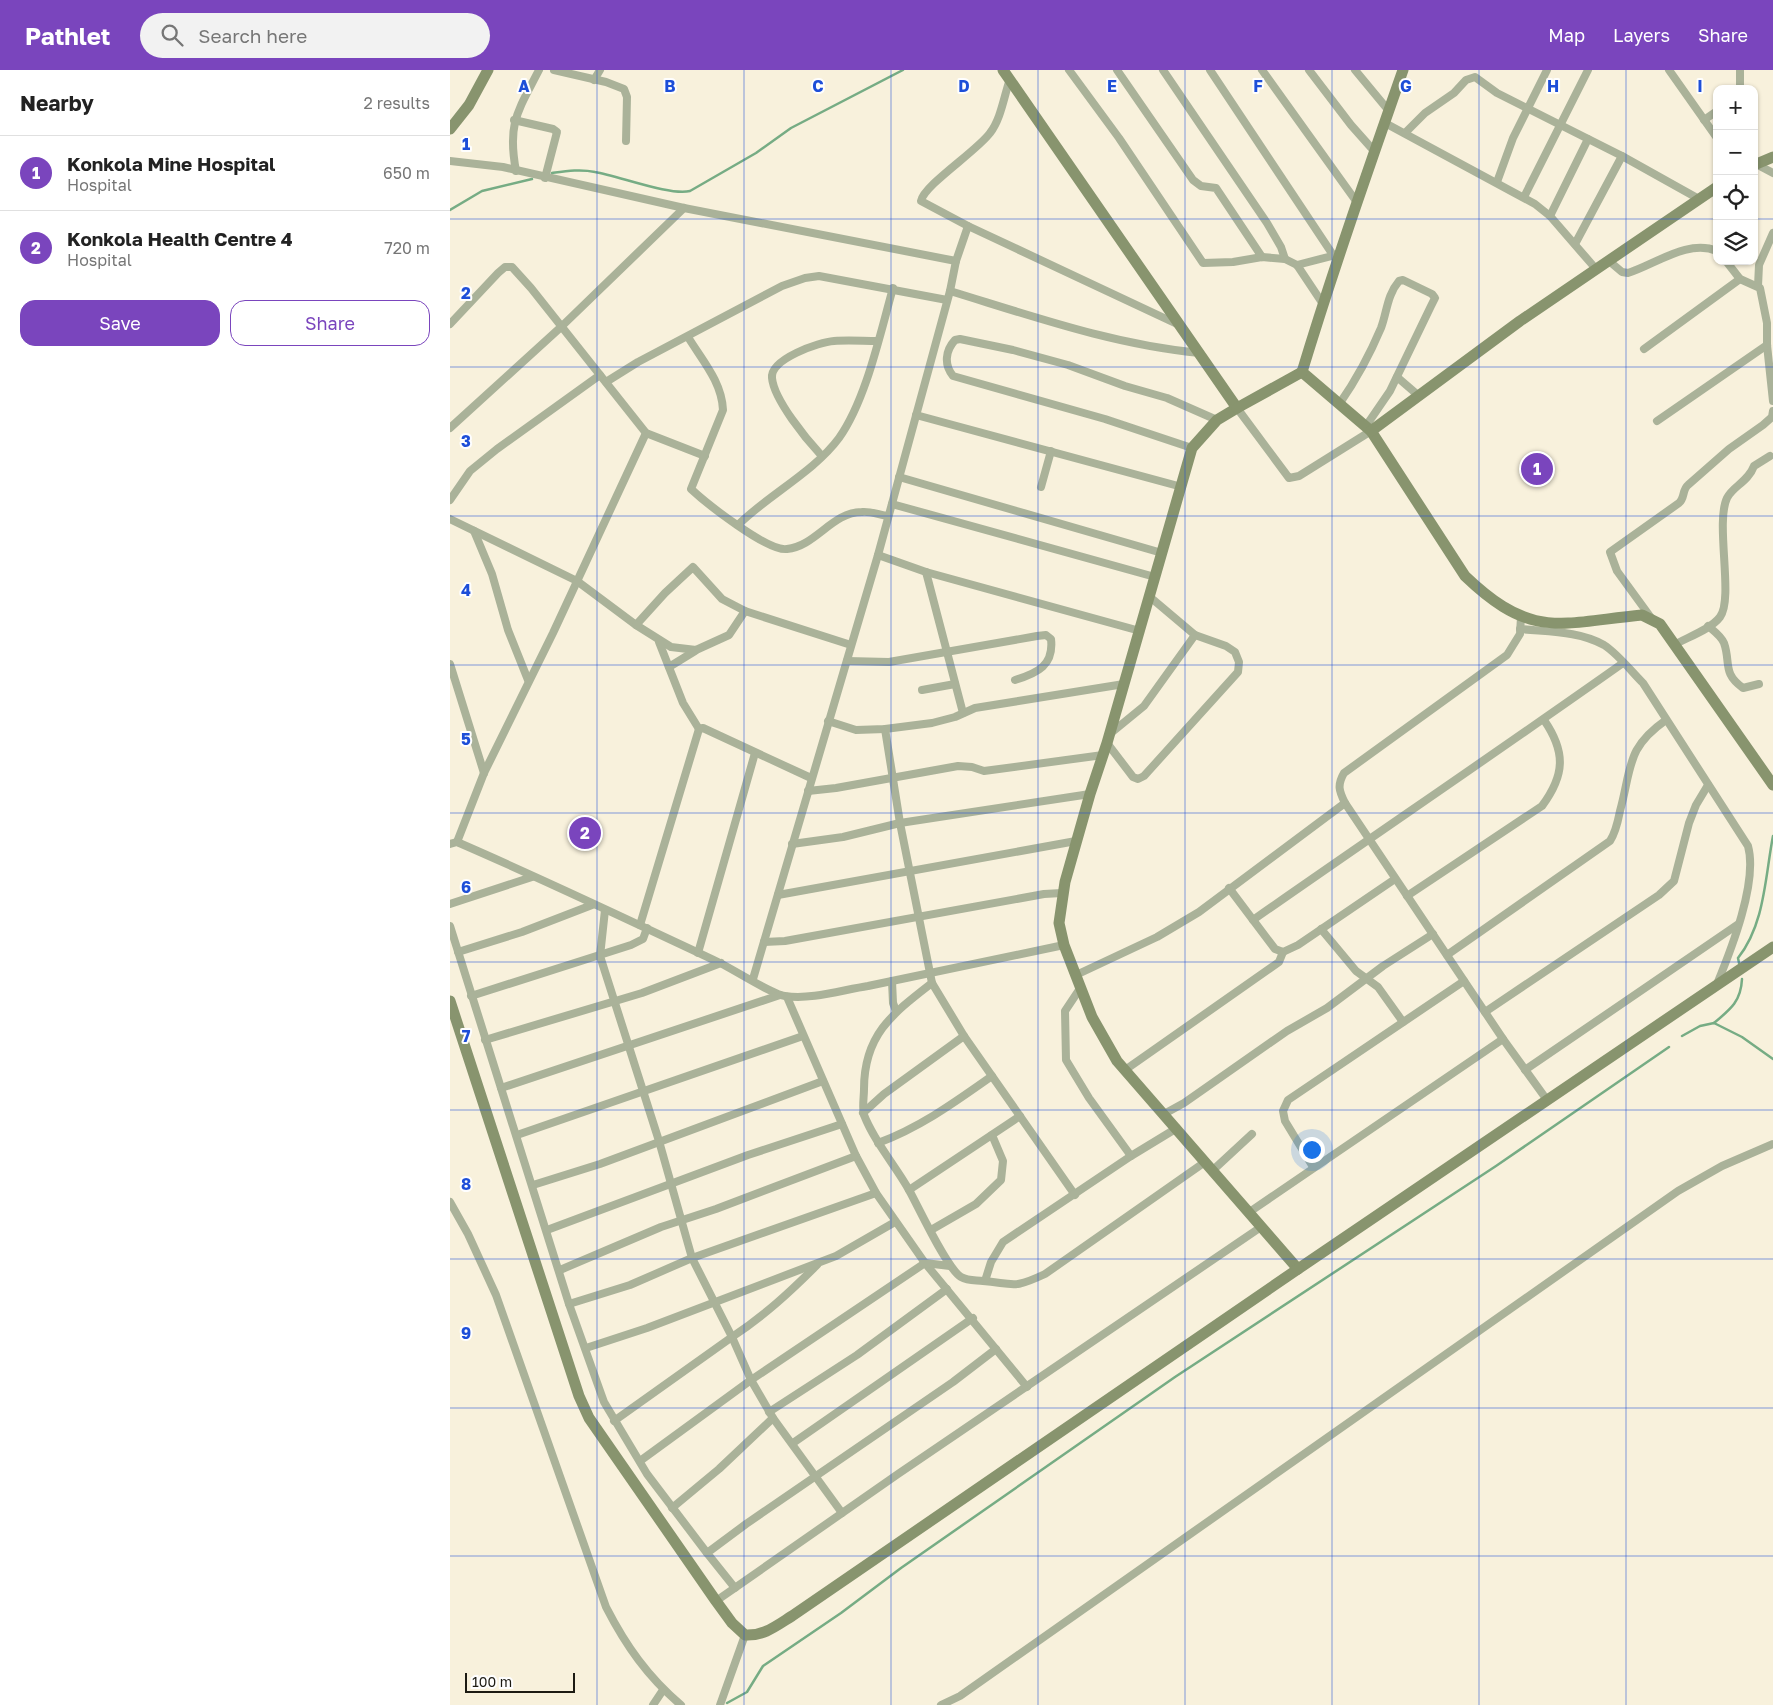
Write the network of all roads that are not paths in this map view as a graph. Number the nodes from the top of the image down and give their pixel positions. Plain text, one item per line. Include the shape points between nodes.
1 (488, 70) edge
2 (539, 70) edge
3 (554, 70) edge
4 (600, 70) edge
5 (1069, 70) edge
6 (1117, 70) edge
7 (1163, 70) edge
8 (1210, 70) edge
9 (1262, 70) edge
10 (1310, 70) edge
11 (1355, 70) edge
12 (1403, 70) edge
13 (1547, 70) edge
14 (1588, 70) edge
15 (1669, 70) edge
16 (1740, 70) edge
17 (1006, 74) edge
18 (594, 80) junction
19 (1740, 85) edge
20 (1528, 109) junction
21 (1388, 111) junction
22 (1713, 114) edge
23 (514, 120) junction
24 (1704, 120) junction
25 (1385, 123) junction
26 (1561, 124) junction
27 (450, 129) edge
28 (1713, 132) edge
29 (1405, 134) junction
30 (1588, 139) junction
31 (626, 141) dead end
32 (1375, 152) junction
33 (1622, 156) junction
34 (1773, 157) edge
35 (450, 161) edge
36 (1758, 164) edge
37 (1758, 166) edge
38 (516, 170) junction
39 (1773, 173) edge
40 (544, 178) junction
41 (1497, 182) junction
42 (1713, 190) edge
43 (1524, 197) junction
44 (1699, 199) junction
45 (1356, 201) junction
46 (684, 208) junction
47 (1550, 216) junction
48 (968, 226) junction
49 (1773, 233) edge
50 (1575, 244) junction
51 (1713, 251) edge
52 (1336, 255) junction
53 (1262, 256) junction
54 (1284, 259) junction
55 (956, 261) junction
56 (1609, 261) junction
57 (1297, 265) junction
58 (1729, 265) edge
59 (1596, 269) junction
60 (1740, 279) junction
61 (1758, 286) junction
62 (893, 288) junction
63 (950, 291) junction
64 (947, 300) junction
65 (1323, 304) junction
66 (450, 324) edge
67 (1182, 326) junction
68 (562, 327) junction
69 (688, 337) junction
70 (877, 341) junction
71 (1767, 345) junction
72 (1644, 349) dead end
73 (1200, 353) junction
74 (1302, 372) junction
75 (600, 375) junction
76 (1397, 377) junction
77 (606, 382) junction
78 (1419, 396) junction
79 (1773, 401) edge
80 (1340, 404) junction
81 (1237, 408) junction
82 (1773, 411) edge
83 (916, 415) junction
84 (1217, 420) junction
85 (1657, 421) dead end
86 (450, 428) edge
87 (1368, 428) junction
88 (646, 433) junction
89 (1192, 448) junction
90 (1051, 451) junction
91 (821, 455) junction
92 (705, 456) junction
93 (1770, 456) dead end
94 (899, 478) junction
95 (1041, 487) dead end
96 (1182, 487) junction
97 (450, 500) edge
98 (892, 504) junction
99 (888, 516) junction
100 (450, 519) edge
101 (738, 525) junction
102 (474, 531) junction
103 (1162, 553) junction
104 (878, 555) junction
105 (926, 572) junction
106 (1155, 577) junction
107 (577, 581) junction
108 (1150, 596) junction
109 (746, 611) junction
110 (1652, 618) junction
111 (1521, 623) junction
112 (636, 624) junction
113 (1708, 626) junction
114 (1140, 631) junction
115 (1195, 635) junction
116 (660, 642) junction
117 (851, 645) junction
118 (1674, 645) junction
119 (696, 650) junction
120 (946, 653) junction
121 (847, 661) junction
122 (1623, 662) junction
123 (450, 664) edge
124 (669, 667) junction
125 (528, 680) junction
126 (1015, 680) dead end
127 (955, 684) junction
128 (1124, 684) junction
129 (1759, 684) dead end
130 (922, 690) dead end
131 (963, 713) junction
132 (1544, 720) junction
133 (1666, 720) junction
134 (828, 721) junction
135 (699, 729) junction
136 (885, 729) junction
137 (1108, 738) junction
138 (755, 753) junction
139 (1103, 755) junction
140 (484, 773) junction
141 (811, 778) junction
142 (894, 778) junction
143 (1708, 785) junction
144 (1773, 785) edge
145 (808, 791) junction
146 (1090, 794) junction
147 (1345, 803) junction
148 (900, 823) junction
149 (1369, 838) junction
150 (1076, 841) junction
151 (454, 843) edge
152 (792, 844) junction
153 (911, 872) junction
154 (532, 877) junction
155 (1395, 879) junction
156 (1229, 888) junction
157 (1062, 893) junction
158 (778, 895) junction
159 (1407, 896) junction
160 (450, 904) edge
161 (592, 904) junction
162 (605, 910) junction
163 (919, 918) junction
164 (1253, 920) junction
165 (1737, 925) junction
166 (450, 926) edge
167 (644, 926) junction
168 (1321, 929) junction
169 (1433, 934) junction
170 (764, 942) junction
171 (1064, 944) junction
172 (1773, 947) edge
173 (458, 952) junction
174 (1283, 952) junction
175 (698, 953) junction
176 (1447, 955) junction
177 (600, 956) junction
178 (721, 963) junction
179 (930, 974) junction
180 (1076, 975) junction
181 (753, 979) junction
182 (1367, 979) junction
183 (892, 981) junction
184 (1464, 981) junction
185 (932, 983) junction
186 (1716, 986) junction
187 (1081, 987) junction
188 (470, 996) junction
189 (784, 996) junction
190 (450, 1001) edge
191 (614, 1001) junction
192 (896, 1011) junction
193 (1485, 1012) junction
194 (1403, 1022) junction
195 (803, 1036) junction
196 (964, 1036) junction
197 (1503, 1039) junction
198 (485, 1040) junction
199 (628, 1045) junction
200 (1125, 1070) junction
201 (1525, 1070) junction
202 (992, 1076) junction
203 (823, 1081) junction
204 (501, 1088) junction
205 (643, 1092) junction
206 (1547, 1100) junction
207 (863, 1113) junction
208 (1164, 1114) junction
209 (1020, 1116) junction
210 (842, 1124) junction
211 (1177, 1128) junction
212 (1252, 1134) dead end
213 (517, 1135) junction
214 (992, 1135) junction
215 (658, 1141) junction
216 (878, 1143) junction
217 (1773, 1144) edge
218 (856, 1156) junction
219 (1131, 1156) junction
220 (1209, 1167) junction
221 (1313, 1167) junction
222 (672, 1184) junction
223 (533, 1185) junction
224 (910, 1190) junction
225 (876, 1193) junction
226 (1075, 1195) junction
227 (450, 1202) edge
228 (1248, 1213) junction
229 (682, 1220) junction
230 (895, 1222) junction
231 (1261, 1227) junction
232 (546, 1230) junction
233 (932, 1230) junction
234 (692, 1258) junction
235 (818, 1263) junction
236 (925, 1263) junction
237 (950, 1266) junction
238 (1298, 1269) junction
239 (560, 1270) junction
240 (937, 1277) junction
241 (985, 1281) junction
242 (947, 1289) junction
243 (716, 1302) junction
244 (569, 1304) junction
245 (973, 1318) junction
246 (732, 1337) junction
247 (586, 1348) junction
248 (996, 1349) junction
249 (750, 1380) junction
250 (1027, 1387) junction
251 (771, 1415) junction
252 (614, 1421) junction
253 (793, 1443) junction
254 (640, 1461) junction
255 (816, 1475) junction
256 (672, 1508) junction
257 (842, 1513) junction
258 (707, 1553) junction
259 (735, 1588) junction
260 (716, 1601) junction
261 (745, 1635) junction
262 (663, 1690) junction
263 (653, 1705) edge
264 (681, 1705) edge
265 (720, 1705) edge
266 (941, 1705) edge

1 - 27 street via 469,105
2 - 23 street
3 - 18 street
4 - 18 street
5 - 53 street via 1203,263
6 - 53 street via 1193,180 1201,186 1216,188
7 - 54 street via 1267,222 1282,247
8 - 52 street
9 - 45 street
10 - 32 street via 1350,125
11 - 21 street
12 - 21 street
13 - 20 street
14 - 26 street
15 - 24 street
16 - 19 street
17 - 48 street via 990,133 921,201
17 - 67 street
18 - 31 street via 611,83 626,92
20 - 26 street
20 - 29 street via 1470,77 1425,113
20 - 41 street
21 - 25 street
22 - 24 street
23 - 38 street via 511,142
23 - 40 street via 557,132
24 - 28 street
25 - 29 street
25 - 32 street
26 - 30 street
26 - 43 street
29 - 41 street
30 - 33 street
30 - 47 street
32 - 45 street
33 - 44 street
33 - 50 street
34 - 36 street
35 - 38 street
37 - 39 street
38 - 40 street
40 - 46 street
41 - 43 street
42 - 44 street
43 - 47 street
44 - 56 street
45 - 52 street
46 - 55 street
46 - 68 street
47 - 50 street
48 - 55 street
48 - 67 street
49 - 61 street via 1759,265
50 - 59 street
51 - 56 street via 1690,248 1628,273
52 - 57 street
52 - 65 street
53 - 54 street
54 - 57 street
55 - 63 street
56 - 59 street
57 - 65 street
58 - 60 street
59 - 78 street
60 - 61 street
60 - 72 street
61 - 71 street via 1764,299
62 - 64 street
62 - 69 street via 819,276 805,278 782,286
62 - 70 street
63 - 64 street
63 - 73 street via 1134,344
64 - 83 street
65 - 74 street
66 - 68 street via 498,273 509,266
67 - 73 street
68 - 75 street
68 - 86 street
69 - 77 street
69 - 92 street via 723,396 723,410
70 - 91 street via 858,402 838,438
70 - 91 street via 819,344 782,361 774,369 772,378 778,394 805,438
71 - 79 street
71 - 85 street
73 - 81 street
74 - 80 street
74 - 81 street
75 - 77 street
75 - 97 street via 490,454 470,471
76 - 78 street
76 - 80 street via 1434,298 1403,280 1388,299 1382,326
76 - 87 street
77 - 88 street
78 - 87 street
80 - 87 street
81 - 84 street
81 - 87 street via 1289,478 1299,476
82 - 110 street via 1772,417 1763,425 1684,488 1679,503 1610,552 1617,571
83 - 90 street
83 - 94 street
84 - 89 street
84 - 89 street via 1167,398 1036,355 960,339 950,345 948,370 953,376 1105,419
87 - 111 street via 1465,576
88 - 92 street
88 - 107 street
89 - 96 street
90 - 95 street
90 - 96 street
91 - 101 street
92 - 101 street via 691,489
93 - 113 street via 1754,466 1751,475 1728,498 1724,527 1724,608 1721,616
94 - 98 street
94 - 103 street
96 - 103 street
98 - 99 street
98 - 106 street
99 - 101 street via 863,511 846,515 797,547 786,550 768,544
99 - 104 street
100 - 102 street
102 - 107 street
102 - 125 street
103 - 106 street
104 - 105 street
104 - 117 street
105 - 114 street
105 - 120 street
106 - 108 street
107 - 112 street
107 - 125 street
108 - 114 street
108 - 115 street
109 - 112 street via 718,596 693,567
109 - 117 street
109 - 119 street via 729,634
110 - 111 street via 1642,615 1559,625
110 - 118 street
111 - 122 street via 1578,634 1605,646
111 - 147 street via 1520,634 1507,655 1344,773 1338,789
112 - 116 street
113 - 118 street
113 - 129 street via 1724,642 1726,665 1736,684 1743,688
114 - 128 street
115 - 137 street via 1144,706
115 - 137 street via 1235,652 1239,662 1234,677 1138,779 1133,777
116 - 119 street via 681,650
116 - 124 street
117 - 121 street
118 - 144 street
119 - 124 street
120 - 121 street via 889,662
120 - 126 street via 1046,635 1051,639 1051,656 1047,663
120 - 127 street
121 - 134 street
122 - 132 street
122 - 133 street via 1643,683
123 - 140 street
124 - 135 street via 683,703
125 - 140 street
127 - 130 street
127 - 131 street
128 - 131 street via 975,708
128 - 137 street
131 - 136 street via 932,723
132 - 149 street
132 - 159 street via 1561,753 1552,792 1542,806
133 - 143 street
133 - 176 street via 1638,744 1610,841
134 - 136 street via 856,730
134 - 141 street
135 - 138 street
135 - 167 street
136 - 142 street
137 - 139 street
138 - 141 street
138 - 175 street
139 - 142 street via 984,771 958,766
139 - 146 street
140 - 151 street
141 - 145 street
142 - 145 street
142 - 148 street
143 - 165 street via 1748,846 1751,856 1751,869
143 - 193 street via 1689,822 1674,881 1659,895
145 - 152 street
146 - 148 street
146 - 150 street
147 - 149 street
147 - 156 street
148 - 152 street via 843,837
148 - 153 street
149 - 155 street
149 - 164 street
150 - 153 street
150 - 157 street
151 - 154 street
152 - 158 street
153 - 158 street
153 - 163 street
154 - 160 street
154 - 161 street
155 - 159 street
155 - 168 street
156 - 164 street
156 - 180 street via 1171,929
157 - 163 street
157 - 171 street via 1058,923
158 - 170 street
159 - 169 street
161 - 162 street
161 - 173 street via 522,932
162 - 167 street
162 - 177 street
163 - 170 street
163 - 179 street
164 - 174 street via 1275,949
165 - 186 street
165 - 201 street
166 - 173 street
167 - 175 street
167 - 177 street via 643,939
168 - 174 street
168 - 182 street via 1356,971
169 - 176 street
169 - 182 street
170 - 181 street
171 - 179 street
171 - 180 street
172 - 186 street
173 - 188 street
174 - 200 street via 1279,962
175 - 178 street
176 - 184 street
177 - 188 street
177 - 191 street
178 - 181 street
178 - 191 street
179 - 183 street
179 - 185 street
180 - 187 street
181 - 189 street
182 - 194 street via 1378,988
182 - 208 street
183 - 189 street via 821,994
183 - 192 street
184 - 193 street
184 - 194 street
185 - 192 street
185 - 196 street
186 - 206 street
187 - 200 street via 1101,1035
187 - 219 street via 1066,1011 1066,1060
188 - 198 street
189 - 195 street
189 - 199 street
190 - 260 street via 579,1396 589,1418
191 - 198 street
191 - 199 street
192 - 207 street via 876,1034 868,1052
193 - 197 street
194 - 221 street via 1288,1100 1285,1120
195 - 203 street
195 - 205 street
196 - 202 street
196 - 207 street
197 - 201 street
197 - 221 street
198 - 204 street
199 - 204 street
199 - 205 street
200 - 208 street
201 - 206 street
202 - 209 street
202 - 216 street via 923,1123
203 - 210 street
203 - 215 street
204 - 213 street
205 - 213 street
205 - 215 street
206 - 238 street
207 - 216 street
208 - 211 street
209 - 214 street
209 - 226 street
210 - 218 street
210 - 222 street
211 - 219 street
211 - 220 street
212 - 220 street
213 - 223 street
214 - 224 street
214 - 233 street via 1002,1161 1002,1180 976,1204
215 - 222 street
215 - 223 street
216 - 224 street
217 - 266 street via 1722,1166 1678,1191 1142,1570 960,1696
218 - 225 street
218 - 229 street
219 - 226 street
220 - 228 street
220 - 241 street via 1045,1274 1012,1286
221 - 228 street
222 - 229 street
222 - 232 street
223 - 232 street
224 - 233 street via 917,1208
225 - 230 street
225 - 234 street
226 - 241 street via 1003,1242 995,1253
227 - 262 street via 496,1296 606,1607 642,1668
228 - 231 street
229 - 234 street
229 - 239 street
230 - 235 street
230 - 236 street
231 - 238 street
231 - 250 street
232 - 239 street
233 - 237 street
234 - 243 street
234 - 244 street via 630,1284
235 - 243 street
235 - 246 street via 758,1321
236 - 237 street
236 - 240 street
236 - 249 street
237 - 240 street
237 - 241 street via 968,1280
238 - 261 street via 792,1616 766,1632
239 - 244 street
240 - 242 street
242 - 245 street
242 - 251 street
243 - 246 street
243 - 247 street
244 - 247 street
245 - 248 street
245 - 253 street
246 - 249 street
246 - 252 street
247 - 252 street via 604,1402
248 - 250 street
248 - 255 street via 908,1414
249 - 251 street
249 - 254 street
250 - 257 street
251 - 253 street
251 - 256 street via 719,1469
252 - 254 street
253 - 255 street
254 - 256 street
255 - 257 street
255 - 258 street
256 - 258 street
257 - 259 street
258 - 259 street
259 - 260 street
260 - 261 street
261 - 265 street
262 - 263 street
262 - 264 street

